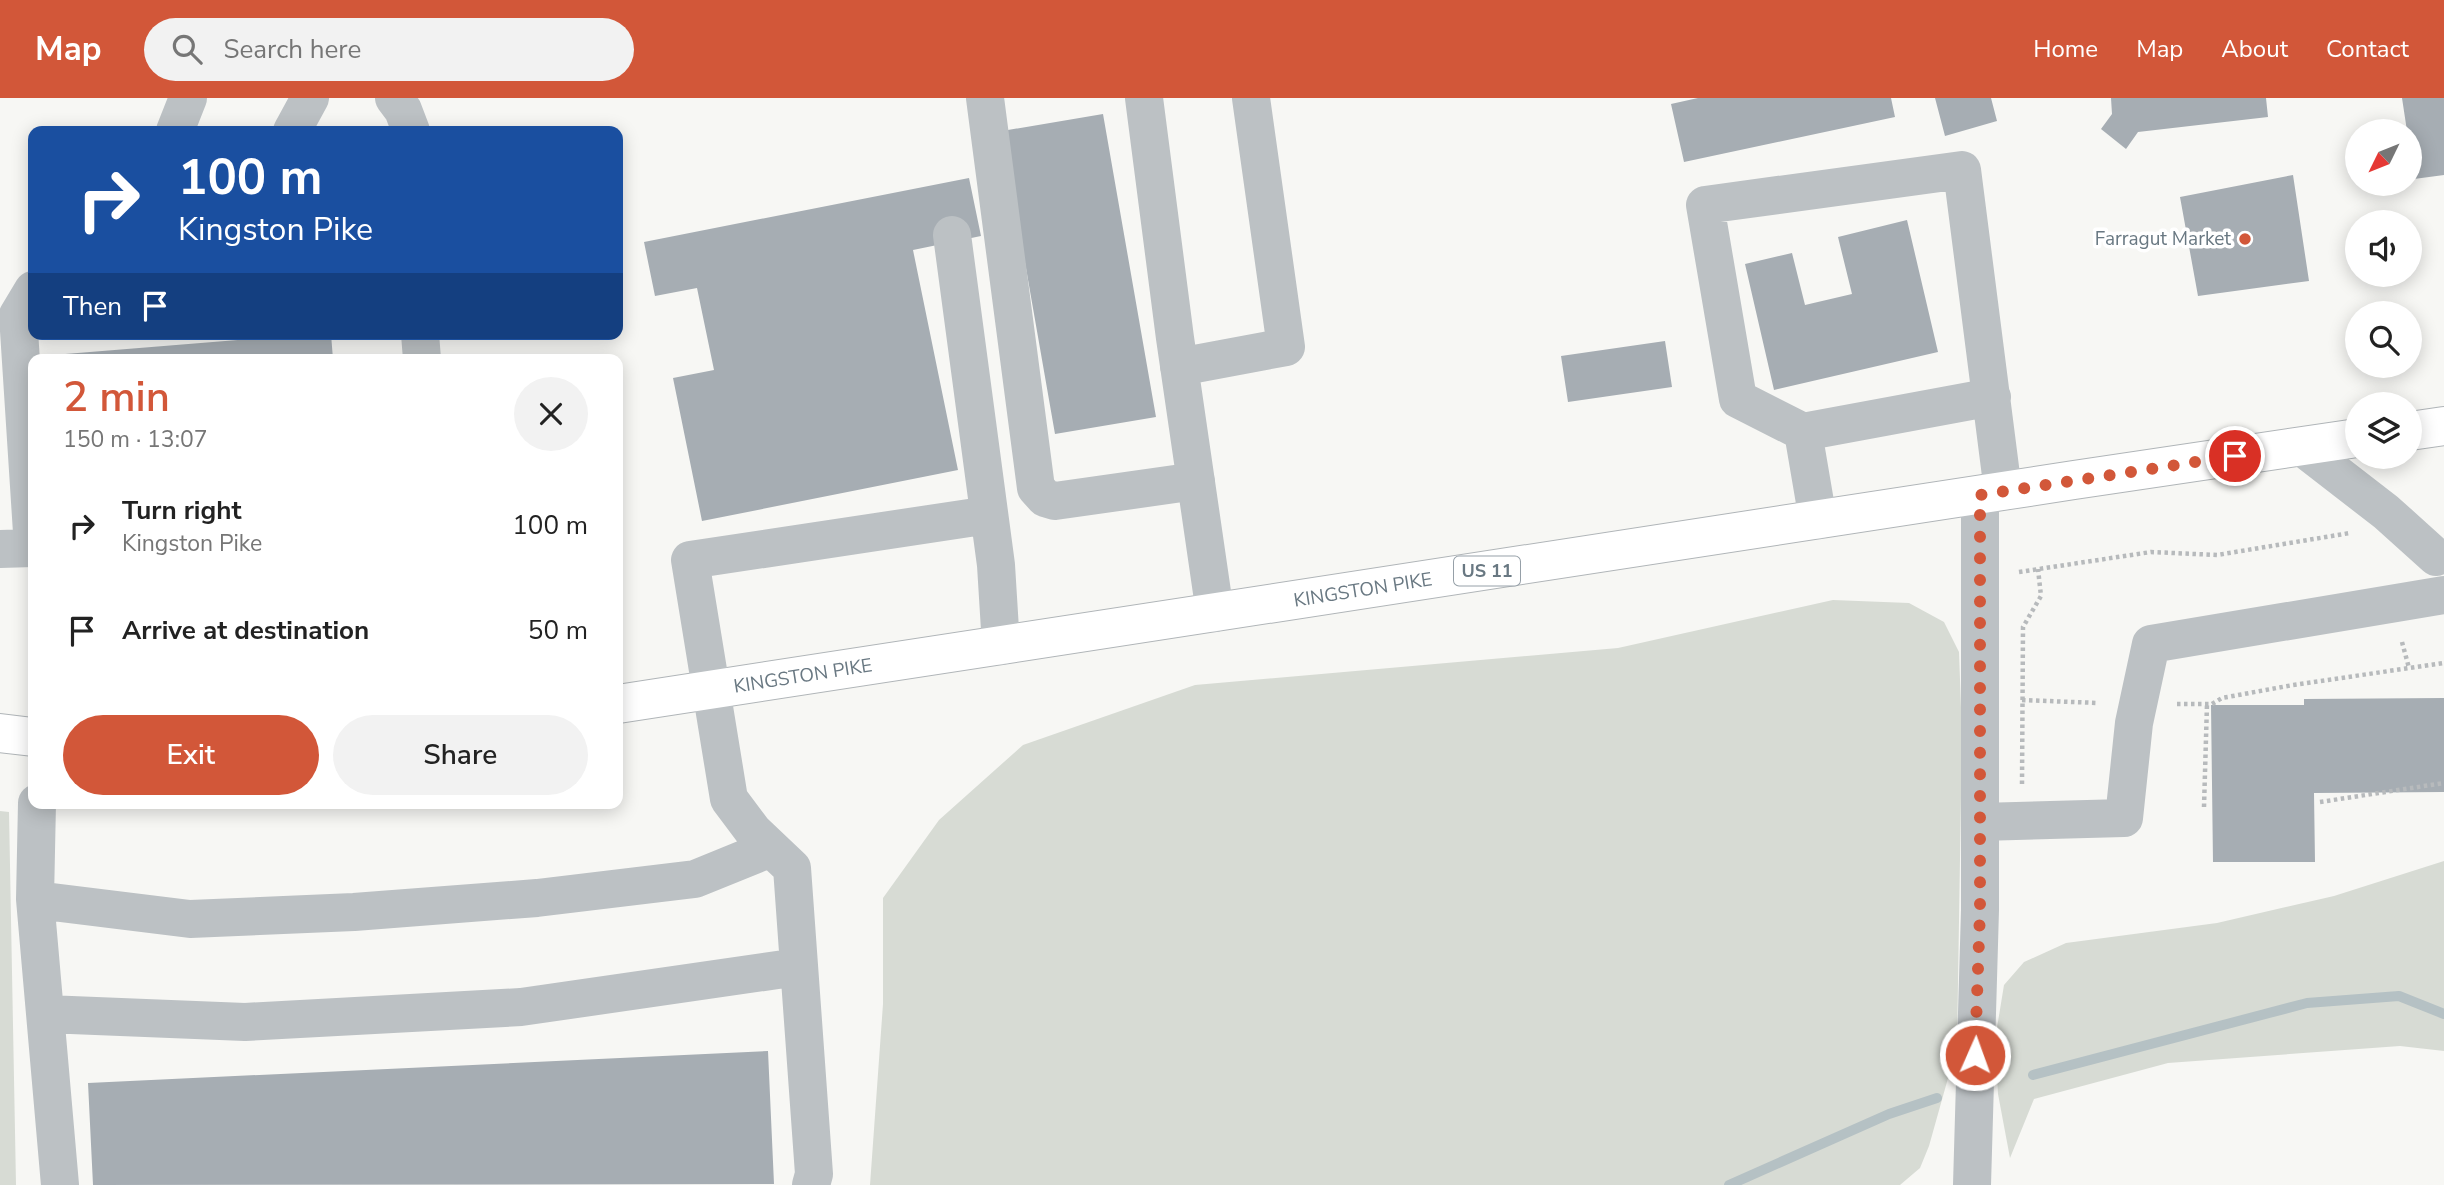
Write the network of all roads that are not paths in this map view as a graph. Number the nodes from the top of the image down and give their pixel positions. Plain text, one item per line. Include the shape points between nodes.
1 (188, 98) edge
2 (310, 98) edge
3 (394, 98) edge
4 (985, 98) edge
5 (1144, 98) edge
6 (1251, 98) edge
7 (177, 126) edge
8 (295, 126) edge
9 (409, 126) edge
10 (951, 235) dead end
11 (28, 298) edge
12 (1179, 367) junction
13 (1992, 397) junction
14 (2444, 426) edge
15 (2422, 429) edge
16 (1803, 432) junction
17 (2345, 440) edge
18 (2302, 447) junction
19 (28, 471) edge
20 (1196, 481) junction
21 (1991, 493) junction
22 (989, 515) junction
23 (1818, 520) junction
24 (28, 548) edge
25 (0, 549) edge
26 (2442, 570) edge
27 (1215, 613) junction
28 (1001, 646) junction
29 (713, 690) junction
30 (623, 703) edge
31 (0, 733) edge
32 (28, 736) edge
33 (37, 809) edge
34 (1980, 822) junction
35 (771, 848) junction
36 (36, 901) junction
37 (798, 967) junction
38 (46, 1014) junction
39 (60, 1185) edge
40 (811, 1185) edge
41 (1972, 1185) edge

1 - 7 street
2 - 8 street
3 - 9 street
4 - 20 street via 1036,488 1055,501
5 - 12 street
6 - 12 street via 1286,347
10 - 22 street
11 - 19 street via 18,316
12 - 20 street
13 - 16 street
13 - 16 street via 1962,170 1705,205 1738,399
13 - 21 street
14 - 15 main road
16 - 23 street
17 - 18 main road, KINGSTON PIKE / US 11
18 - 21 main road, KINGSTON PIKE / US 11
18 - 26 street via 2404,529
20 - 27 street
21 - 23 main road, KINGSTON PIKE / US 11
21 - 34 street via 1980,579
22 - 28 street
22 - 29 street via 690,560
23 - 27 main road, KINGSTON PIKE / US 11
24 - 25 street
26 - 34 street via 2151,643 2137,705 2124,818
27 - 28 main road, KINGSTON PIKE / US 11
28 - 29 main road, KINGSTON PIKE / US 11
29 - 30 main road, KINGSTON PIKE / US 11
29 - 35 street via 729,799
31 - 32 main road
33 - 36 street
34 - 41 street
35 - 36 street via 695,879 537,898 354,912 190,919
35 - 37 street via 792,868
36 - 38 street
37 - 38 street via 508,1007 245,1022
37 - 40 street via 814,1174
38 - 39 street

